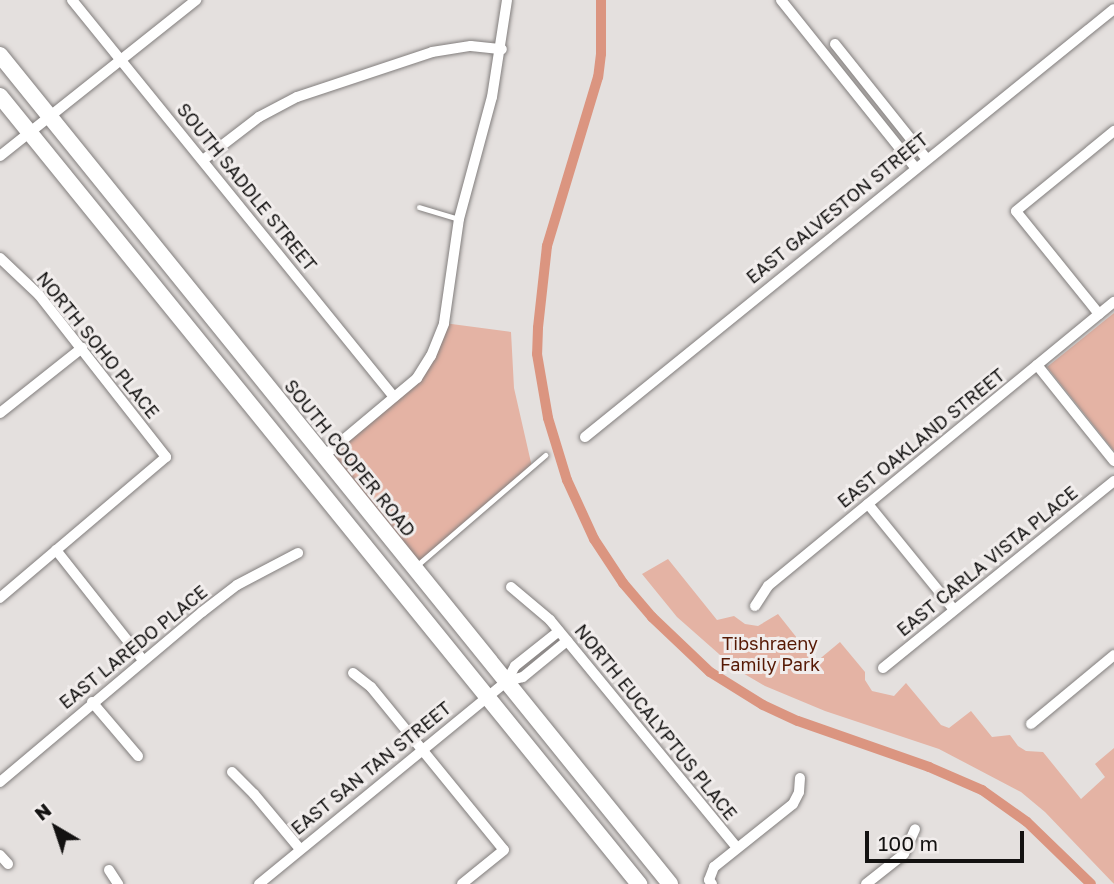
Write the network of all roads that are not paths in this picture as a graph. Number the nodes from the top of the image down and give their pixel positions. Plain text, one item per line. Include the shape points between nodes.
1 (72, 0) edge
2 (196, 0) edge
3 (507, 0) edge
4 (781, 0) edge
5 (1114, 9) edge
6 (835, 44) dead end
7 (502, 49) junction
8 (0, 55) edge
9 (120, 60) junction
10 (0, 96) edge
11 (49, 116) junction
12 (1114, 131) edge
13 (29, 132) junction
14 (0, 156) edge
15 (926, 158) junction
16 (203, 160) junction
17 (915, 167) junction
18 (419, 207) dead end
19 (459, 219) junction
20 (0, 258) edge
21 (1114, 302) edge
22 (1099, 314) junction
23 (82, 348) junction
24 (1037, 365) junction
25 (394, 397) junction
26 (0, 413) edge
27 (585, 438) dead end
28 (325, 455) junction
29 (545, 455) dead end
30 (1114, 461) edge
31 (305, 470) junction
32 (1114, 481) edge
33 (868, 504) junction
34 (55, 550) junction
35 (298, 553) dead end
36 (413, 568) junction
37 (511, 587) dead end
38 (0, 598) edge
39 (755, 606) dead end
40 (954, 610) junction
41 (559, 631) junction
42 (567, 641) junction
43 (534, 651) junction
44 (1114, 655) edge
45 (143, 660) junction
46 (543, 661) junction
47 (883, 668) dead end
48 (353, 673) dead end
49 (507, 681) junction
50 (488, 696) junction
51 (92, 702) junction
52 (1031, 724) dead end
53 (422, 748) junction
54 (138, 756) dead end
55 (232, 772) dead end
56 (800, 778) dead end
57 (0, 782) edge
58 (915, 830) dead end
59 (737, 848) junction
60 (300, 849) junction
61 (109, 870) dead end
62 (118, 884) edge
63 (259, 884) edge
64 (463, 884) edge
65 (639, 884) edge
66 (670, 884) edge
67 (712, 884) edge
68 (866, 884) edge

1 - 9 street, SOUTH SADDLE STREET
2 - 9 street
3 - 7 street
4 - 17 street
5 - 15 street, EAST GALVESTON STREET
6 - 15 street
7 - 16 street via 471,46 432,51 297,97 259,117
7 - 19 street
8 - 11 main road, SOUTH COOPER ROAD
9 - 11 street
9 - 16 street, SOUTH SADDLE STREET
10 - 13 main road
11 - 13 street
11 - 28 main road, SOUTH COOPER ROAD
12 - 22 street via 1016,211
13 - 14 street
13 - 31 main road
15 - 17 street, EAST GALVESTON STREET
16 - 25 street, SOUTH SADDLE STREET
17 - 27 street, EAST GALVESTON STREET
18 - 19 lane
19 - 25 street via 436,345 417,378
20 - 23 street, NORTH SOHO PLACE
21 - 22 street, EAST OAKLAND STREET
22 - 24 street, EAST OAKLAND STREET
23 - 26 street
23 - 34 street, NORTH SOHO PLACE via 166,457
24 - 30 street
24 - 33 street, EAST OAKLAND STREET
25 - 28 street
28 - 31 main road
28 - 36 main road, SOUTH COOPER ROAD
29 - 36 lane
31 - 50 main road
32 - 40 street, EAST CARLA VISTA PLACE
33 - 39 street, EAST OAKLAND STREET via 768,586
33 - 40 street
34 - 38 street
34 - 45 street
35 - 45 street, EAST LAREDO PLACE via 237,585
36 - 49 main road, SOUTH COOPER ROAD
37 - 41 street, NORTH EUCALYPTUS PLACE
40 - 47 street, EAST CARLA VISTA PLACE
41 - 42 street, NORTH EUCALYPTUS PLACE
41 - 43 street, EAST SAN TAN STREET
42 - 46 street, EAST SAN TAN STREET
42 - 59 street, NORTH EUCALYPTUS PLACE
43 - 46 lane
43 - 49 street, EAST SAN TAN STREET
44 - 52 street
45 - 51 street, EAST LAREDO PLACE
46 - 49 street, EAST SAN TAN STREET via 523,677
48 - 53 street via 372,687
49 - 50 street, EAST SAN TAN STREET
49 - 66 main road, SOUTH COOPER ROAD
50 - 53 street, EAST SAN TAN STREET
50 - 65 main road
51 - 54 street
51 - 57 street, EAST LAREDO PLACE
53 - 60 street, EAST SAN TAN STREET
53 - 64 street via 503,850
55 - 60 street
56 - 59 street via 793,804
58 - 68 street via 904,854
59 - 67 street via 714,867
60 - 63 street, EAST SAN TAN STREET
61 - 62 street

